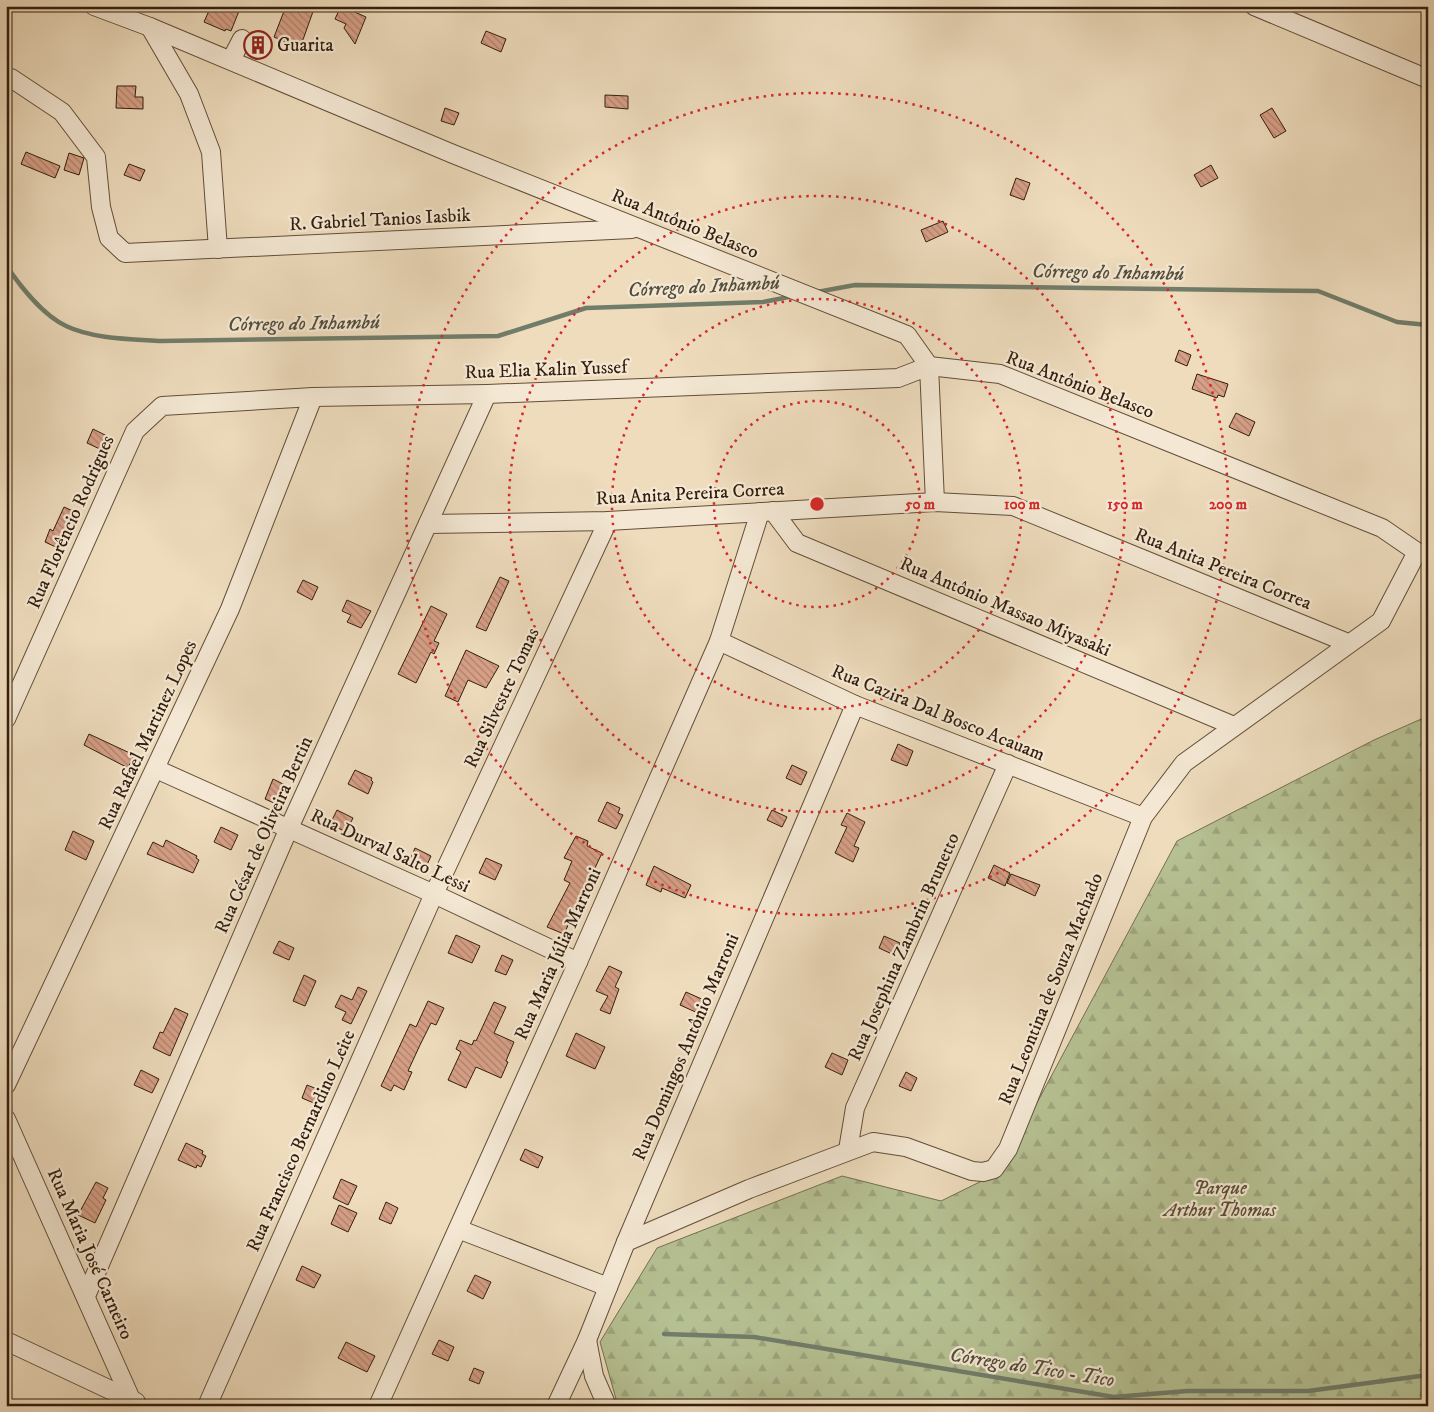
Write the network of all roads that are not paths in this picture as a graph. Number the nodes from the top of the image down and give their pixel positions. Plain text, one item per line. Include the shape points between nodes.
1 (94, 6) edge
2 (1254, 6) edge
3 (150, 26) junction
4 (242, 39) dead end
5 (231, 60) junction
6 (6, 78) edge
7 (1428, 78) edge
8 (642, 230) junction
9 (218, 248) junction
10 (929, 366) junction
11 (487, 394) junction
12 (313, 397) junction
13 (162, 406) joint
14 (935, 502) junction
15 (766, 511) junction
16 (608, 521) junction
17 (428, 524) junction
18 (1417, 552) joint
19 (719, 642) junction
20 (1348, 643) junction
21 (855, 705) junction
22 (6, 719) edge
23 (1234, 726) junction
24 (1008, 764) junction
25 (156, 769) junction
26 (1144, 817) junction
27 (289, 828) junction
28 (434, 894) junction
29 (578, 962) junction
30 (6, 1085) edge
31 (6, 1119) edge
32 (848, 1150) junction
33 (458, 1229) junction
34 (626, 1242) junction
35 (608, 1287) junction
36 (86, 1296) junction
37 (587, 1340) junction
38 (6, 1341) edge
39 (137, 1404) edge
40 (207, 1406) edge
41 (378, 1406) edge
42 (556, 1406) edge
43 (606, 1406) edge

1 - 3 street, Rua Antônio Belasco
2 - 7 street
3 - 5 street, Rua Antônio Belasco
3 - 9 street via 190,94 211,152
4 - 5 street
5 - 8 street, Rua Antônio Belasco
6 - 9 street, R. Gabriel Tanios Iasbik via 11,78 62,112 96,157 101,207 109,238 125,253
8 - 9 street, R. Gabriel Tanios Iasbik
8 - 10 street, Rua Antônio Belasco via 907,335
10 - 11 street, Rua Elia Kalin Yussef via 898,378
10 - 14 street
10 - 18 street, Rua Antônio Belasco via 1000,374 1382,528
11 - 12 street, Rua Elia Kalin Yussef
11 - 17 street, Rua César de Oliveira Bertin
12 - 13 street, Rua Elia Kalin Yussef
12 - 25 street, Rua Rafael Martinez Lopes via 230,609
13 - 22 street, Rua Florêncio Rodrigues via 135,431
14 - 15 street, Rua Anita Pereira Correa
14 - 20 street, Rua Anita Pereira Correa via 1013,506
15 - 16 street, Rua Anita Pereira Correa
15 - 19 street, Rua Maria Júlia Marroni
15 - 23 street, Rua Antônio Massao Miyasaki via 797,543
16 - 17 street, Rua Anita Pereira Correa
16 - 28 street, Rua Silvestre Tomas
17 - 27 street, Rua César de Oliveira Bertin
18 - 20 street, Rua Leontina de Souza Machado via 1381,621
19 - 21 street, Rua Cazira Dal Bosco Acauam
19 - 29 street, Rua Maria Júlia Marroni
20 - 23 street, Rua Leontina de Souza Machado
21 - 24 street, Rua Cazira Dal Bosco Acauam
21 - 34 street, Rua Domingos Antônio Marroni
23 - 26 street, Rua Leontina de Souza Machado via 1184,764
24 - 26 street, Rua Cazira Dal Bosco Acauam
24 - 32 street, Rua Josephina Zambrin Brunetto via 856,1108
25 - 27 street, Rua Durval Salto Lessi
25 - 30 street, Rua Rafael Martinez Lopes
26 - 32 street, Rua Leontina de Souza Machado via 1008,1149 994,1169 972,1171 906,1147 882,1142
27 - 28 street, Rua Durval Salto Lessi
27 - 36 street, Rua César de Oliveira Bertin
28 - 29 street, Rua Durval Salto Lessi
28 - 40 street, Rua Francisco Bernardino Leite
29 - 33 street, Rua Maria Júlia Marroni
31 - 36 street, Rua Maria José Carneiro
32 - 34 street, Rua Leontina de Souza Machado
33 - 35 street
33 - 41 street, Rua Maria Júlia Marroni
34 - 35 street, Rua Domingos Antônio Marroni
35 - 37 street, Rua Domingos Antônio Marroni
36 - 39 street, Rua Maria José Carneiro
37 - 42 street, Rua Domingos Antônio Marroni
37 - 43 street via 594,1376
38 - 39 street

